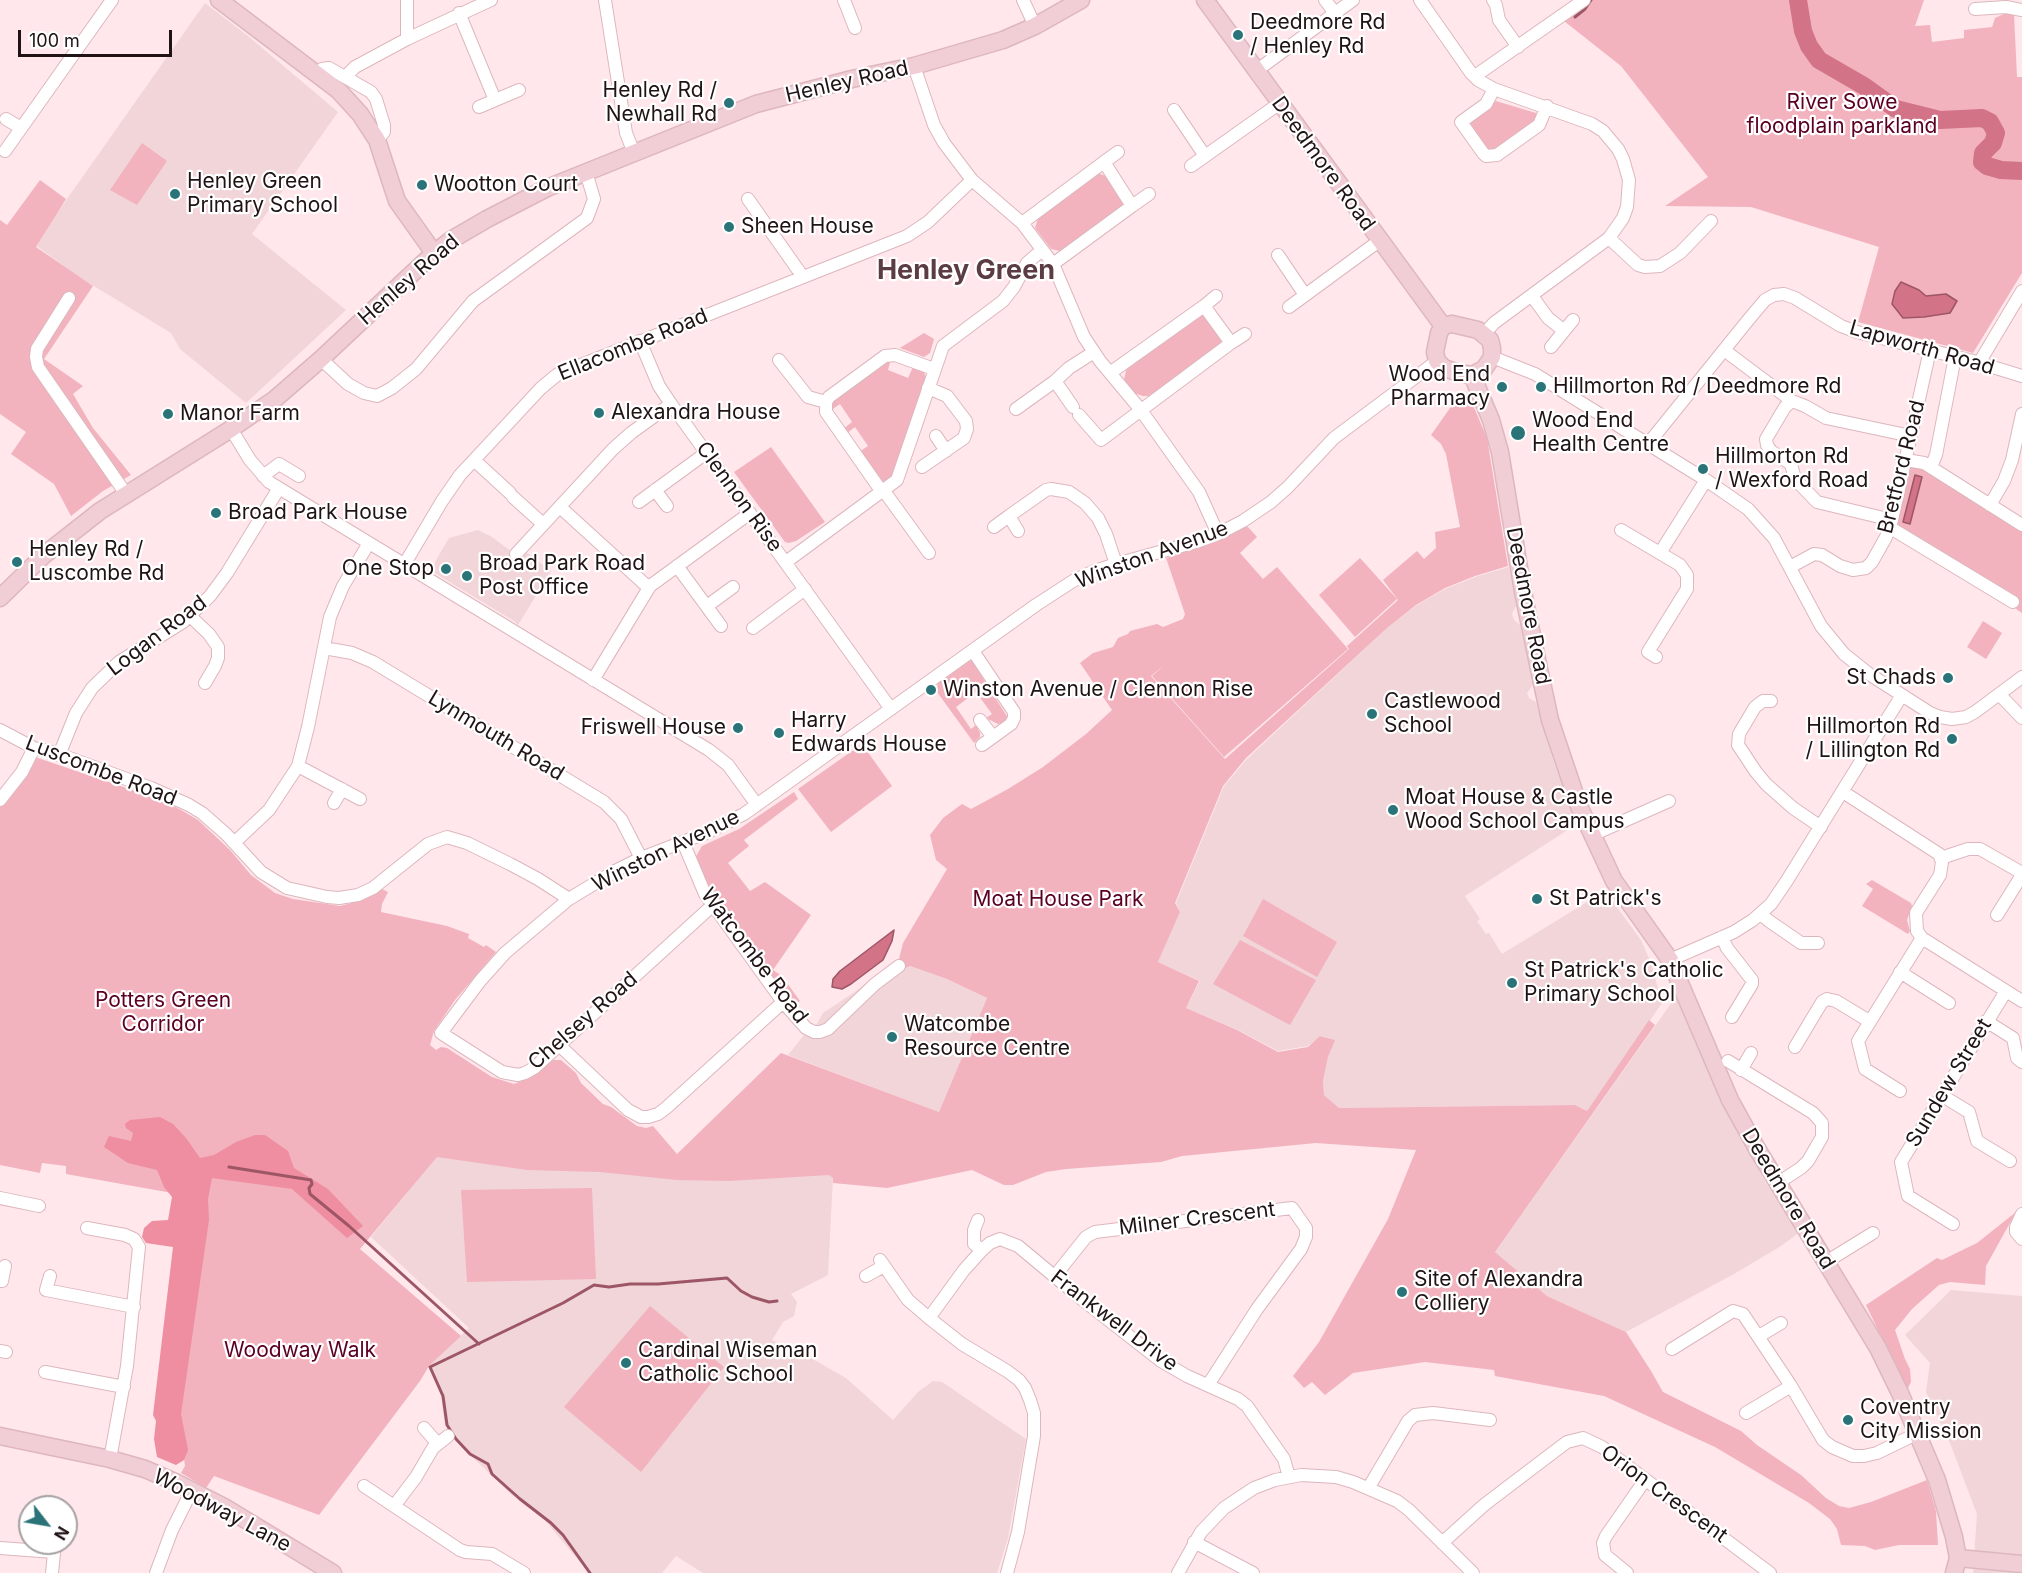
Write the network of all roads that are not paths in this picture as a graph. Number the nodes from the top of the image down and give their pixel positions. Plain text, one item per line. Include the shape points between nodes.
1 (112, 0) edge
2 (219, 0) edge
3 (407, 0) edge
4 (491, 0) edge
5 (605, 0) edge
6 (844, 0) edge
7 (1023, 0) edge
8 (1081, 0) edge
9 (1205, 0) edge
10 (1325, 0) edge
11 (1353, 0) edge
12 (1420, 0) edge
13 (1493, 0) edge
14 (1584, 0) edge
15 (1975, 9) dead end
16 (2022, 10) edge
17 (459, 13) junction
18 (1335, 13) junction
19 (1035, 26) junction
20 (855, 28) dead end
21 (407, 39) junction
22 (1518, 47) junction
23 (914, 66) junction
24 (1256, 71) junction
25 (317, 74) junction
26 (346, 76) junction
27 (1475, 76) junction
28 (1494, 89) junction
29 (519, 90) dead end
30 (495, 100) junction
31 (1280, 103) junction
32 (1547, 106) junction
33 (479, 107) dead end
34 (1174, 110) dead end
35 (6, 119) dead end
36 (21, 128) junction
37 (377, 140) junction
38 (5, 152) dead end
39 (1118, 152) dead end
40 (634, 153) junction
41 (1205, 156) junction
42 (1104, 162) junction
43 (1191, 166) dead end
44 (586, 172) junction
45 (972, 180) junction
46 (1149, 194) dead end
47 (748, 199) dead end
48 (1132, 206) junction
49 (1711, 221) dead end
50 (1022, 223) junction
51 (1609, 238) junction
52 (1379, 241) junction
53 (1042, 250) junction
54 (434, 253) junction
55 (1278, 255) dead end
56 (1053, 264) junction
57 (803, 277) junction
58 (2022, 291) edge
59 (1305, 295) junction
60 (1216, 296) dead end
61 (1532, 296) junction
62 (69, 298) dead end
63 (1204, 306) junction
64 (1289, 307) dead end
65 (1573, 320) dead end
66 (1443, 326) junction
67 (1563, 330) junction
68 (1245, 334) dead end
69 (1484, 334) junction
70 (640, 341) junction
71 (1231, 343) junction
72 (1551, 347) dead end
73 (1724, 350) junction
74 (1930, 350) junction
75 (1094, 352) junction
76 (1492, 357) junction
77 (1955, 357) junction
78 (321, 359) junction
79 (779, 360) dead end
80 (1437, 361) junction
81 (1978, 363) junction
82 (934, 369) junction
83 (1110, 373) junction
84 (1472, 375) junction
85 (2022, 376) edge
86 (1055, 381) junction
87 (928, 388) junction
88 (1792, 401) junction
89 (826, 402) junction
90 (671, 404) junction
91 (1016, 409) dead end
92 (1140, 409) junction
93 (2022, 414) edge
94 (231, 429) junction
95 (936, 436) dead end
96 (1911, 436) junction
97 (1648, 444) junction
98 (946, 451) junction
99 (706, 453) junction
100 (474, 460) junction
101 (1906, 460) junction
102 (922, 467) dead end
103 (1931, 467) junction
104 (263, 476) junction
105 (299, 476) dead end
106 (1706, 480) junction
107 (279, 488) junction
108 (655, 490) junction
109 (883, 492) junction
110 (126, 494) junction
111 (639, 502) dead end
112 (1990, 505) junction
113 (667, 506) dead end
114 (560, 507) junction
115 (750, 513) junction
116 (1009, 516) junction
117 (543, 524) junction
118 (1891, 524) junction
119 (2022, 525) edge
120 (994, 527) dead end
121 (1621, 530) dead end
122 (1018, 531) dead end
123 (1218, 534) junction
124 (369, 543) junction
125 (929, 553) dead end
126 (1660, 553) junction
127 (516, 554) dead end
128 (786, 562) junction
129 (1116, 564) junction
130 (404, 565) junction
131 (677, 566) junction
132 (1790, 567) junction
133 (733, 587) dead end
134 (649, 588) junction
135 (805, 589) junction
136 (0, 598) edge
137 (2013, 602) dead end
138 (707, 606) junction
139 (189, 616) junction
140 (721, 626) dead end
141 (753, 628) dead end
142 (324, 648) junction
143 (973, 651) junction
144 (1656, 657) dead end
145 (2022, 677) edge
146 (593, 680) junction
147 (205, 683) dead end
148 (1999, 694) junction
149 (1902, 695) junction
150 (1771, 701) dead end
151 (891, 709) junction
152 (2022, 718) edge
153 (980, 720) dead end
154 (0, 730) edge
155 (993, 737) junction
156 (982, 745) dead end
157 (34, 748) junction
158 (58, 755) junction
159 (298, 766) junction
160 (342, 789) junction
161 (1843, 792) junction
162 (360, 799) dead end
163 (0, 800) edge
164 (1669, 801) dead end
165 (334, 803) dead end
166 (757, 805) junction
167 (1821, 827) junction
168 (1592, 835) junction
169 (235, 842) junction
170 (682, 842) junction
171 (641, 858) junction
172 (1941, 858) junction
173 (2022, 874) edge
174 (569, 899) junction
175 (713, 905) junction
176 (1761, 914) junction
177 (1997, 915) dead end
178 (1722, 938) junction
179 (1922, 938) junction
180 (1818, 943) dead end
181 (1670, 960) junction
182 (899, 966) dead end
183 (1900, 972) junction
184 (2006, 991) junction
185 (2022, 1000) edge
186 (783, 1002) junction
187 (1949, 1003) dead end
188 (1732, 1017) dead end
189 (1869, 1021) junction
190 (1986, 1021) junction
191 (441, 1033) joint
192 (559, 1045) junction
193 (1795, 1047) dead end
194 (1750, 1053) dead end
195 (1728, 1061) dead end
196 (2022, 1062) edge
197 (1741, 1070) junction
198 (1900, 1091) dead end
199 (1941, 1095) junction
200 (2010, 1161) dead end
201 (1778, 1183) junction
202 (0, 1198) edge
203 (39, 1206) dead end
204 (2022, 1214) edge
205 (978, 1220) dead end
206 (1953, 1224) dead end
207 (87, 1228) dead end
208 (1873, 1233) dead end
209 (2021, 1239) edge
210 (982, 1250) junction
211 (1826, 1262) junction
212 (5, 1266) dead end
213 (50, 1276) dead end
214 (866, 1276) dead end
215 (1054, 1277) junction
216 (0, 1281) edge
217 (134, 1307) junction
218 (929, 1318) junction
219 (1781, 1323) dead end
220 (1759, 1336) junction
221 (1672, 1349) dead end
222 (45, 1372) dead end
223 (1208, 1385) junction
224 (1791, 1386) junction
225 (124, 1387) junction
226 (1746, 1413) dead end
227 (1490, 1420) dead end
228 (424, 1428) dead end
229 (1918, 1433) junction
230 (0, 1436) edge
231 (110, 1459) junction
232 (1290, 1477) junction
233 (1645, 1480) junction
234 (364, 1486) dead end
235 (1369, 1487) junction
236 (192, 1490) junction
237 (394, 1506) junction
238 (1194, 1542) junction
239 (1442, 1544) junction
240 (0, 1548) edge
241 (18, 1548) edge
242 (54, 1555) edge
243 (2022, 1564) edge
244 (1957, 1566) edge
245 (52, 1573) edge
246 (156, 1573) edge
247 (333, 1573) edge
248 (524, 1573) edge
249 (1007, 1573) edge
250 (1178, 1573) edge
251 (1253, 1573) edge
252 (1473, 1573) edge
253 (1627, 1573) edge
254 (1770, 1573) edge

1 - 36 street
2 - 25 street
3 - 21 street
4 - 17 street
5 - 40 street via 626,133
6 - 20 street
7 - 19 street
8 - 19 street, Henley Road
9 - 24 street, Deedmore Road
10 - 18 street
11 - 18 street
12 - 27 street
13 - 22 street via 1499,20
14 - 22 street
15 - 16 street
17 - 21 street
17 - 30 street
18 - 24 street
19 - 23 street, Henley Road via 1004,40
21 - 26 street via 355,67
22 - 27 street
23 - 40 street, Henley Road via 756,104
23 - 45 street via 934,124
24 - 31 street, Deedmore Road
25 - 26 street via 329,68
25 - 37 street via 360,114
26 - 37 street via 376,99 384,125
27 - 28 street
28 - 32 street
28 - 32 street via 1486,104 1461,122 1486,156 1497,154 1539,124
29 - 30 street
30 - 33 street
31 - 41 street
31 - 52 street, Deedmore Road
32 - 51 street via 1598,128 1623,159 1629,180 1627,207
34 - 41 street
35 - 36 street
36 - 38 street
37 - 54 street via 398,201
39 - 42 street
40 - 44 street, Henley Road
41 - 43 street
42 - 48 street
42 - 50 street
44 - 54 street, Henley Road via 487,219
44 - 78 street via 594,199 587,218 473,301 416,369 392,388 377,396 364,393
45 - 50 street
45 - 57 street, Ellacombe Road via 908,236
46 - 48 street
47 - 57 street
48 - 56 street
49 - 51 street via 1680,253 1660,266 1638,265
50 - 53 street
51 - 61 street
52 - 59 street
52 - 66 street, Deedmore Road
53 - 56 street
53 - 82 street via 1027,263 1003,301 943,346
54 - 78 street, Henley Road
55 - 59 street
56 - 75 street via 1078,326
57 - 70 street, Ellacombe Road
58 - 81 street
59 - 64 street
60 - 63 street
61 - 67 street
61 - 69 street
62 - 110 street via 37,349 38,367
63 - 71 street
63 - 83 street
65 - 67 street
66 - 69 street via 1458,325
66 - 80 street via 1436,342
67 - 72 street
68 - 71 street
69 - 76 street via 1490,340
70 - 90 street, Clennon Rise
70 - 100 street, Ellacombe Road via 549,380
71 - 92 street
73 - 74 street, Lapworth Road via 1765,300 1784,294 1849,329
73 - 88 street
73 - 97 street, Lapworth Road
74 - 77 street, Lapworth Road
74 - 96 street, Bretford Road
75 - 83 street
75 - 86 street
76 - 84 street via 1484,369
76 - 97 street via 1535,374
77 - 81 street, Lapworth Road
77 - 103 street, Bretford Road
78 - 94 street, Henley Road via 275,399
79 - 89 street via 808,397
80 - 84 street via 1444,368
80 - 123 street, Winston Avenue via 1334,438 1271,502
81 - 85 street, Lapworth Road
82 - 87 street
82 - 89 street via 889,355
83 - 92 street
84 - 168 street, Deedmore Road via 1500,452 1550,720
86 - 91 street
86 - 92 street via 1101,440
87 - 98 street via 947,396 967,425 964,438
87 - 109 street via 901,473
88 - 96 street via 1826,418
88 - 118 street via 1766,439 1772,452 1791,464 1795,479 1817,502
89 - 109 street via 826,412
90 - 99 street, Clennon Rise
90 - 114 street via 622,440
92 - 123 street via 1199,492
93 - 112 street via 2012,460
94 - 104 street
94 - 110 street, Henley Road
95 - 98 street
96 - 101 street, Bretford Road
97 - 106 street
98 - 102 street
99 - 108 street
99 - 115 street, Clennon Rise
100 - 117 street
100 - 130 street, Ellacombe Road via 464,478 442,501
101 - 103 street
101 - 118 street, Bretford Road
103 - 112 street
104 - 105 street via 279,464
104 - 107 street
106 - 126 street
106 - 132 street via 1758,518
107 - 124 street
107 - 139 street, Logan Road via 219,586
108 - 111 street
108 - 113 street
109 - 125 street
109 - 128 street
110 - 136 street, Henley Road via 75,529
112 - 119 street
114 - 117 street
114 - 134 street
115 - 128 street, Clennon Rise
115 - 131 street
116 - 120 street
116 - 122 street
116 - 129 street via 1046,490 1069,492 1085,502 1098,518
117 - 127 street
118 - 132 street, Bretford Road via 1866,568 1853,570 1814,554
118 - 137 street
121 - 126 street
123 - 129 street, Winston Avenue
124 - 130 street
124 - 142 street via 333,607
126 - 144 street via 1683,568 1688,582 1648,652
128 - 135 street, Clennon Rise
129 - 143 street, Winston Avenue via 1073,581
130 - 146 street
131 - 134 street
131 - 138 street
132 - 149 street via 1821,626 1844,654
133 - 138 street
134 - 146 street
135 - 141 street
135 - 151 street, Clennon Rise
138 - 140 street
139 - 147 street via 218,647 218,658
139 - 158 street, Logan Road via 105,674 80,706
142 - 159 street
142 - 171 street, Lynmouth Road via 373,662 604,802 621,819
143 - 151 street, Winston Avenue
143 - 155 street via 1014,712 1011,724
145 - 148 street
146 - 166 street via 721,758
148 - 149 street via 1966,717 1952,719 1930,712
148 - 152 street
149 - 161 street
150 - 167 street via 1755,707 1738,734 1738,746 1766,784
151 - 166 street, Winston Avenue
153 - 155 street
154 - 157 street, Luscombe Road
155 - 156 street
157 - 158 street, Luscombe Road
157 - 163 street via 22,772
158 - 169 street, Luscombe Road via 177,798 202,813
159 - 160 street
159 - 169 street via 269,810
160 - 162 street
160 - 165 street
161 - 167 street
161 - 172 street via 1935,850
164 - 168 street
166 - 170 street, Winston Avenue via 727,824
167 - 176 street via 1780,892
168 - 181 street, Deedmore Road via 1614,880
169 - 174 street, Luscombe Road via 261,872 278,884 339,898 368,891 428,844 455,838 538,879
170 - 171 street, Winston Avenue
170 - 175 street, Watcombe Road
171 - 174 street, Winston Avenue
172 - 173 street via 1980,849
172 - 179 street via 1940,875 1916,914 1917,931
173 - 177 street
174 - 191 street, Winston Avenue via 505,953
175 - 186 street, Watcombe Road
175 - 192 street, Chelsey Road
176 - 178 street
176 - 180 street via 1801,943
178 - 181 street
178 - 188 street via 1752,980
179 - 183 street
179 - 184 street
181 - 201 street, Deedmore Road via 1730,1101
182 - 186 street, Watcombe Road via 820,1032 806,1028
183 - 187 street
183 - 189 street
184 - 185 street
184 - 190 street, Sundew Street
186 - 192 street via 666,1108 648,1117 628,1110
189 - 193 street via 1827,999
189 - 198 street via 1858,1041 1863,1065
190 - 196 street via 2013,1038 2017,1058
190 - 199 street, Sundew Street
191 - 192 street, Chelsey Road via 510,1075 534,1068
194 - 197 street
195 - 197 street
197 - 201 street via 1813,1113 1822,1123 1822,1137 1808,1161
199 - 200 street via 1970,1112 1977,1141
199 - 206 street, Sundew Street via 1901,1166 1908,1196
201 - 211 street, Deedmore Road
202 - 203 street
204 - 209 street via 2016,1227
205 - 210 street via 975,1244
207 - 217 street via 125,1235 137,1243
208 - 211 street
210 - 215 street, Frankwell Drive via 1000,1239 1007,1241
210 - 218 street
211 - 229 street, Deedmore Road via 1878,1348
212 - 216 street
213 - 217 street via 46,1290
214 - 218 street via 882,1263 908,1300
215 - 223 street, Frankwell Drive via 1132,1340
215 - 223 street, Milner Crescent via 1086,1237 1095,1232 1292,1208 1306,1228 1301,1249
217 - 225 street
218 - 249 street via 1019,1380 1034,1413 1034,1436 1018,1532
219 - 220 street
220 - 221 street via 1743,1314 1733,1311
220 - 224 street
222 - 225 street
223 - 232 street, Frankwell Drive via 1247,1406 1284,1459
224 - 226 street
224 - 229 street via 1823,1440 1843,1453 1877,1453
225 - 231 street
227 - 235 street via 1433,1413 1415,1415 1408,1420
228 - 237 street via 443,1440 429,1453
229 - 244 street, Deedmore Road via 1954,1537
230 - 231 street, Woodway Lane
231 - 236 street, Woodway Lane via 145,1469
232 - 235 street via 1336,1477
232 - 238 street via 1264,1484 1237,1498 1210,1521
233 - 239 street, Orion Crescent via 1592,1441 1583,1438 1567,1442 1484,1505
233 - 253 street via 1603,1543 1608,1559
233 - 254 street, Orion Crescent
234 - 237 street
235 - 239 street via 1409,1510
236 - 246 street
236 - 247 street, Woodway Lane
237 - 248 street via 460,1550 492,1554
238 - 250 street
238 - 251 street
239 - 252 street
240 - 241 street
242 - 245 street
243 - 244 street

